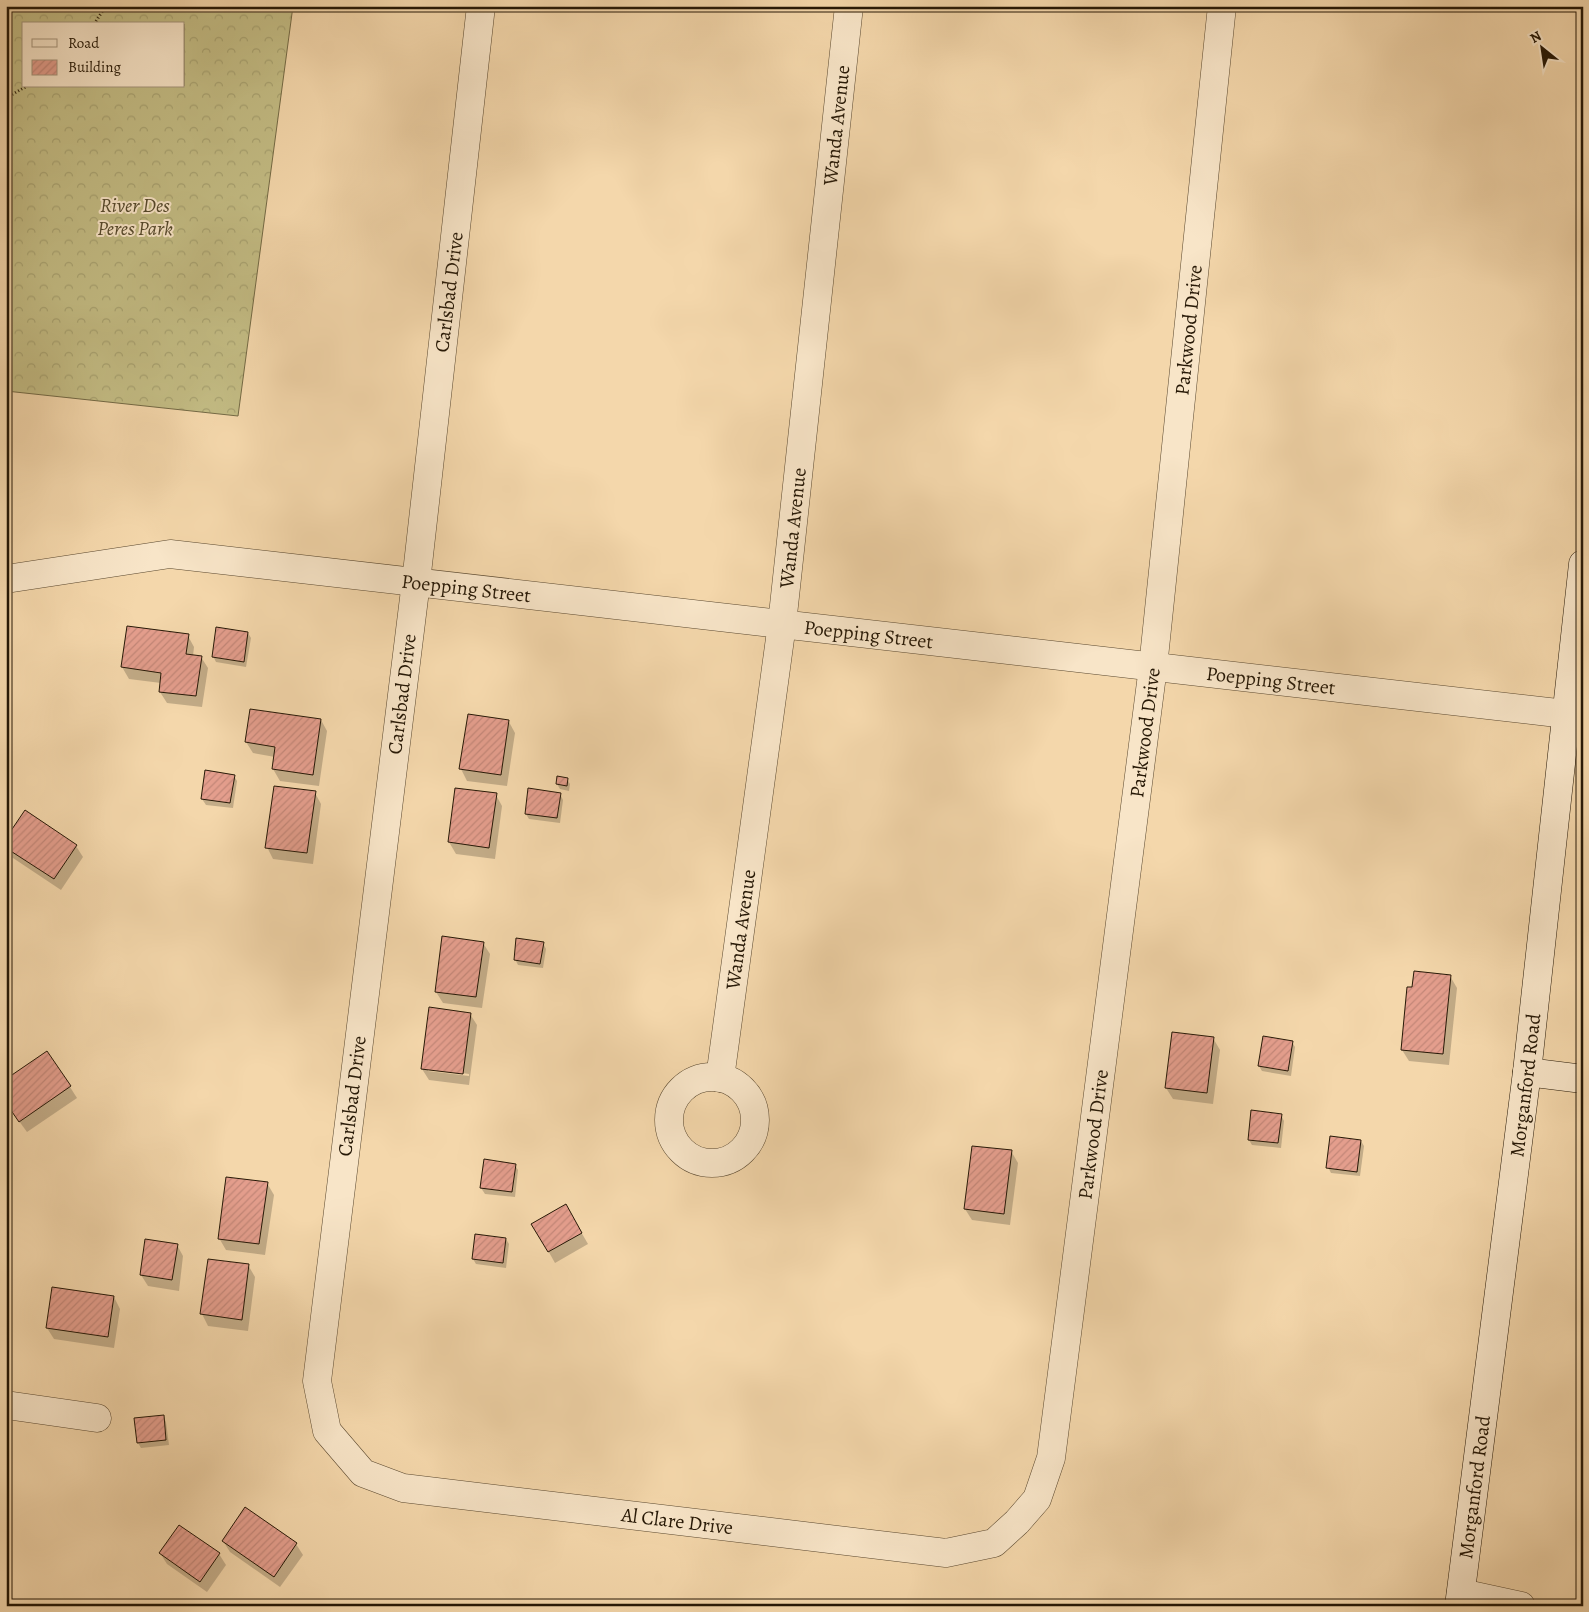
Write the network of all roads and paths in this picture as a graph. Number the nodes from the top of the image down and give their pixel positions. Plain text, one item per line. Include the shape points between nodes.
1 (106, 6) edge
2 (481, 6) edge
3 (849, 6) edge
4 (1222, 6) edge
5 (95, 22) edge
6 (24, 88) edge
7 (6, 98) edge
8 (1583, 564) edge
9 (6, 579) edge
10 (416, 582) junction
11 (782, 624) junction
12 (1153, 667) junction
13 (1566, 714) junction
14 (1526, 1072) junction
15 (720, 1078) dead end
16 (1583, 1079) edge
17 (317, 1381) joint
18 (6, 1406) edge
19 (97, 1418) dead end
20 (1051, 1458) joint
21 (1460, 1600) edge
22 (1520, 1606) edge

1 - 5 path
2 - 10 street, Carlsbad Drive
3 - 11 street, Wanda Avenue
4 - 12 street, Parkwood Drive
6 - 7 path
8 - 13 street, Morganford Road
9 - 10 street, Poepping Street via 170,554
10 - 11 street, Poepping Street
10 - 17 street, Carlsbad Drive
11 - 12 street, Poepping Street
11 - 15 street, Wanda Avenue
12 - 13 street, Poepping Street
12 - 20 street, Parkwood Drive
13 - 14 street, Morganford Road
14 - 16 street
14 - 21 street, Morganford Road
17 - 20 street, Al Clare Drive via 327,1431 363,1473 403,1488 946,1553 994,1543 1018,1522 1037,1500
18 - 19 street
21 - 22 street

